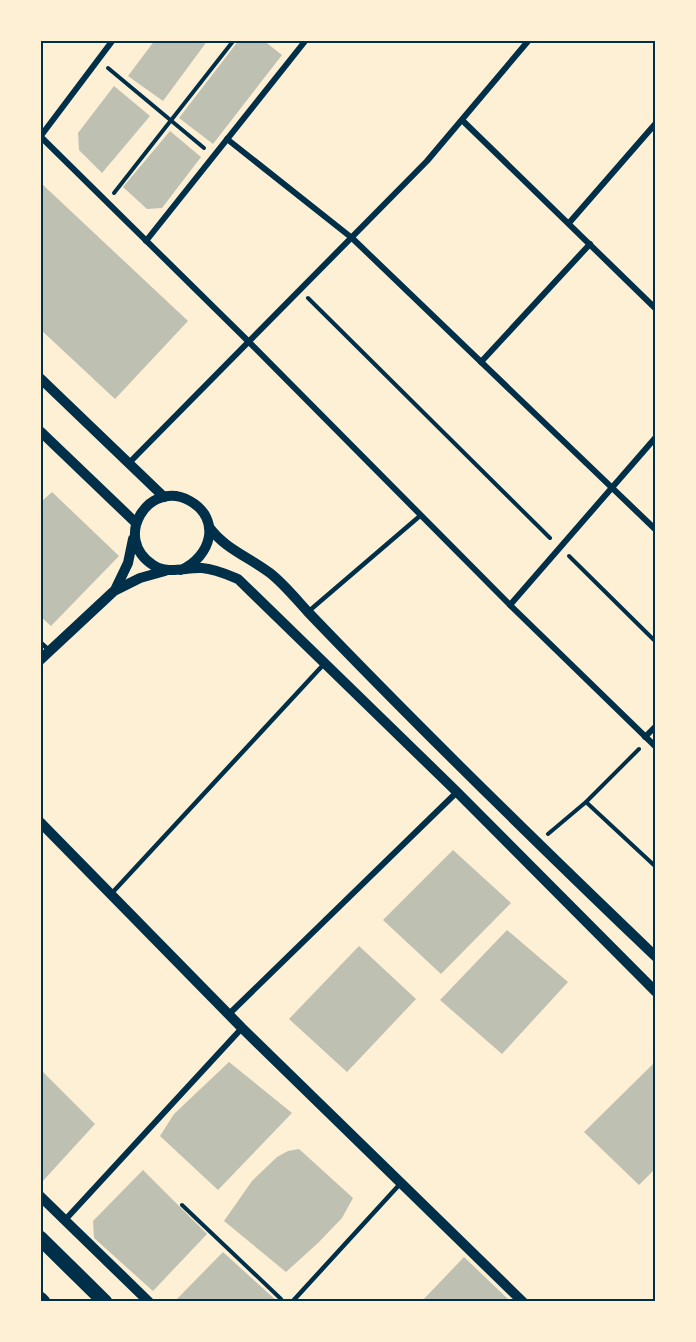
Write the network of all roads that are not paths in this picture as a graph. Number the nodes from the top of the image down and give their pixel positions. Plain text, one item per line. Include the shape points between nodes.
1 (113, 40) edge
2 (306, 40) edge
3 (529, 40) edge
4 (463, 120) junction
5 (656, 123) edge
6 (41, 137) edge
7 (227, 139) junction
8 (569, 223) junction
9 (352, 238) junction
10 (146, 241) junction
11 (591, 244) junction
12 (656, 309) edge
13 (248, 341) junction
14 (481, 362) junction
15 (40, 378) edge
16 (40, 431) edge
17 (656, 437) edge
18 (128, 464) junction
19 (611, 488) junction
20 (164, 497) junction
21 (421, 515) junction
22 (209, 527) junction
23 (135, 528) junction
24 (656, 530) edge
25 (182, 570) junction
26 (168, 571) junction
27 (114, 591) junction
28 (510, 605) junction
29 (308, 612) junction
30 (40, 642) edge
31 (50, 651) junction
32 (40, 660) edge
33 (324, 664) junction
34 (656, 726) edge
35 (647, 739) junction
36 (656, 747) edge
37 (457, 792) junction
38 (40, 822) edge
39 (111, 894) junction
40 (656, 957) edge
41 (656, 992) edge
42 (229, 1014) junction
43 (243, 1028) junction
44 (402, 1183) junction
45 (40, 1196) edge
46 (65, 1220) junction
47 (40, 1238) edge
48 (105, 1302) edge
49 (149, 1302) edge
50 (292, 1302) edge
51 (523, 1302) edge

1 - 6 street
2 - 7 street
3 - 4 street
4 - 8 street
4 - 9 street
5 - 8 street
6 - 10 street
7 - 9 street
7 - 10 street
8 - 11 street
9 - 13 street
9 - 14 street
10 - 13 street
11 - 12 street
11 - 14 street
13 - 18 street
13 - 21 street
14 - 19 street
15 - 18 street
16 - 23 street
17 - 19 street
18 - 20 street
19 - 24 street
19 - 28 street
20 - 22 street via 188,500 205,516
20 - 23 street via 146,506
21 - 28 street
21 - 29 lane
22 - 25 street via 206,549
22 - 29 street via 230,549 270,574
23 - 26 street via 136,547 144,558
23 - 27 street via 128,564
25 - 26 street
25 - 33 street via 212,569 238,579
26 - 27 street via 140,578
27 - 31 street
28 - 35 street
29 - 40 street
30 - 31 lane
31 - 32 street
33 - 37 street
33 - 39 lane
34 - 35 street
35 - 36 street
37 - 41 street
37 - 42 street
38 - 39 street
39 - 42 street
42 - 43 street
43 - 44 street
43 - 46 street
44 - 50 lane
44 - 51 street
45 - 46 street
46 - 49 street
47 - 48 main road

